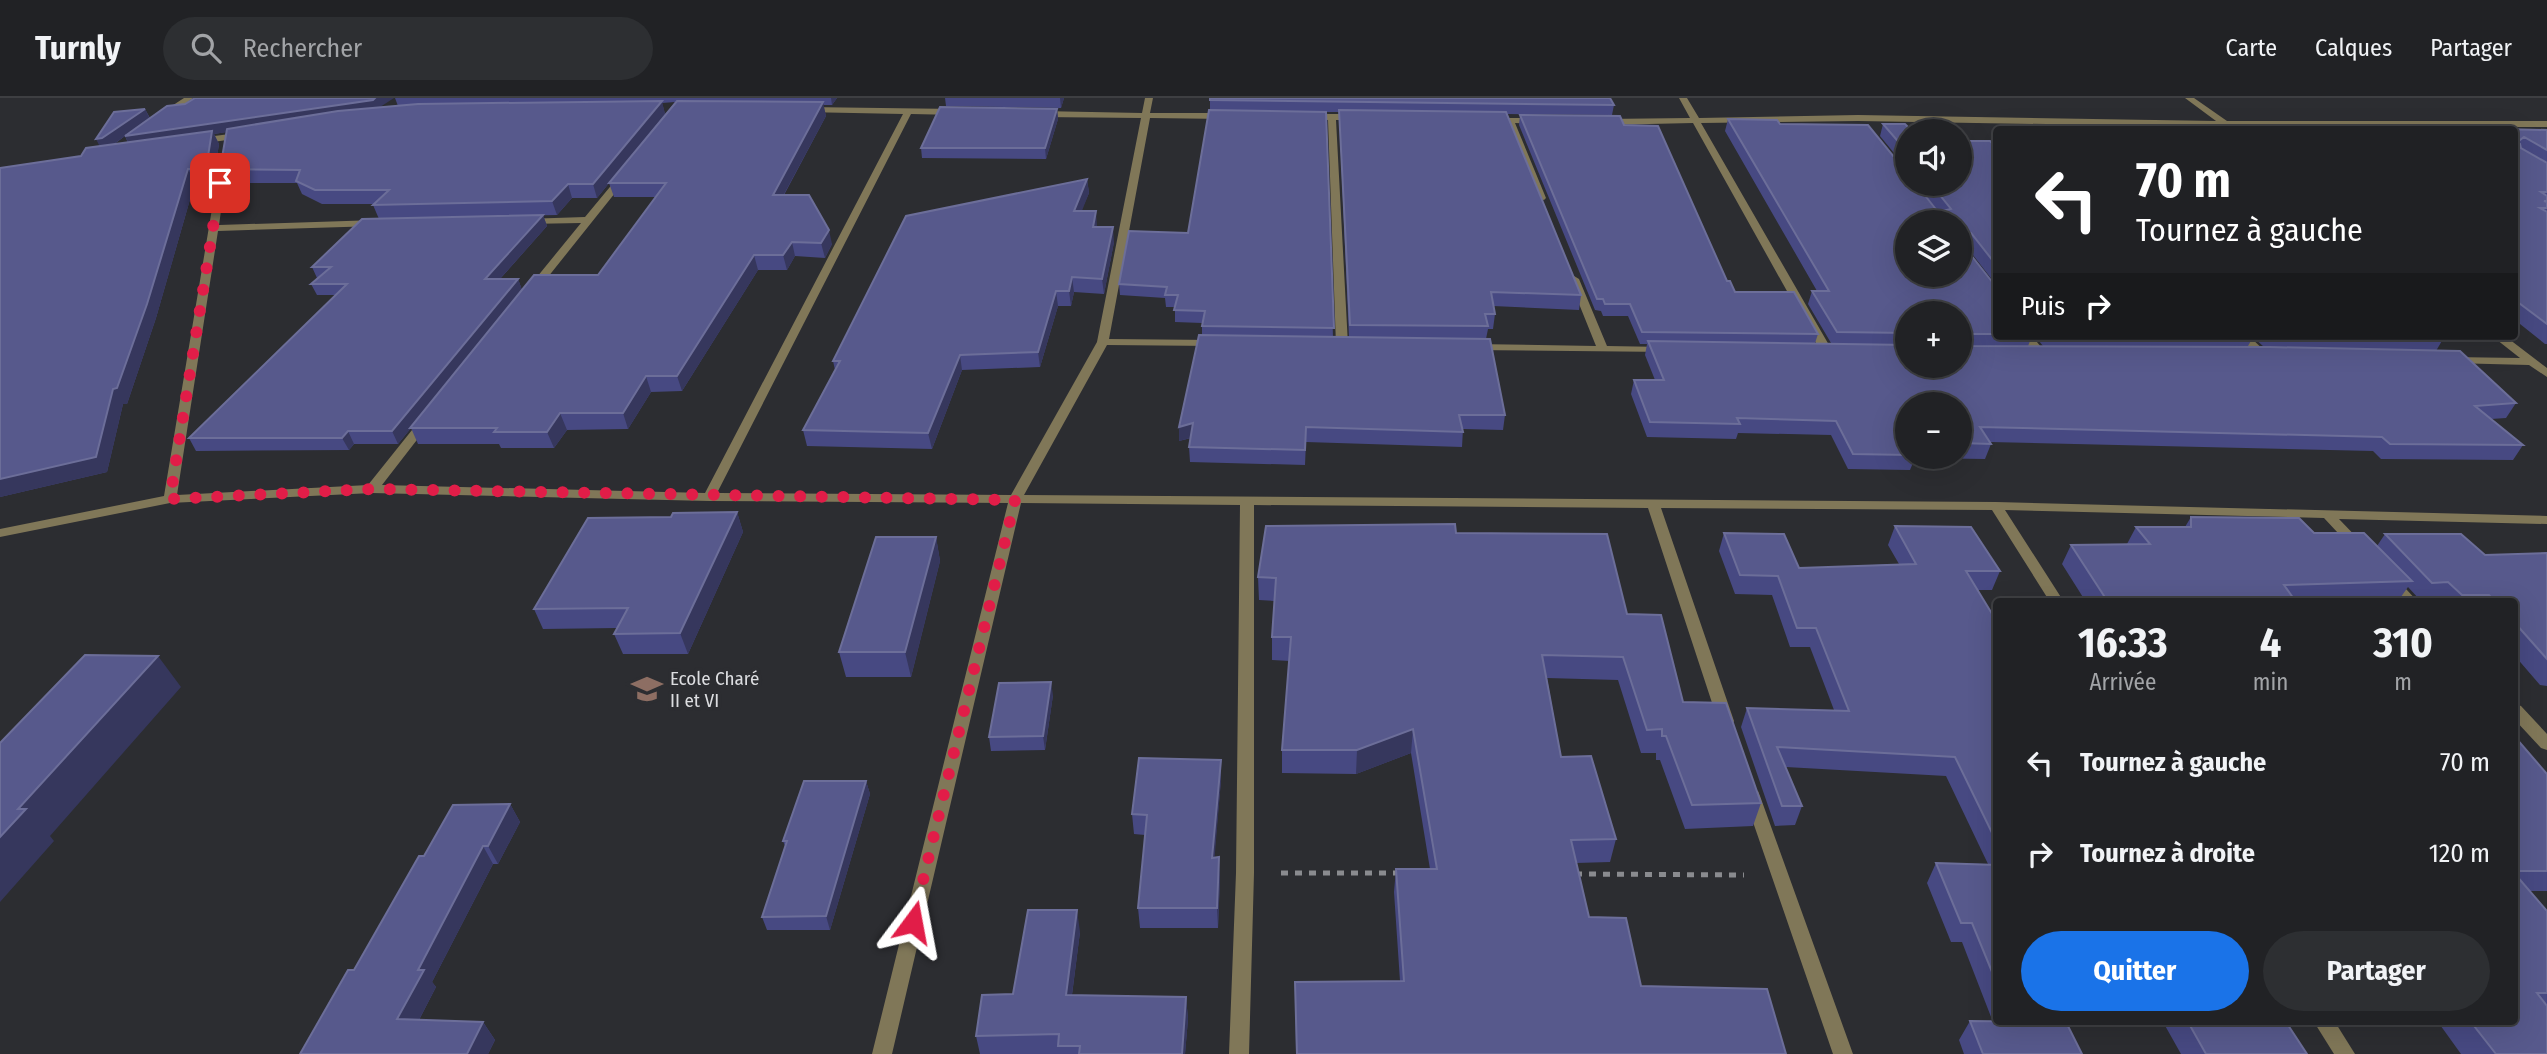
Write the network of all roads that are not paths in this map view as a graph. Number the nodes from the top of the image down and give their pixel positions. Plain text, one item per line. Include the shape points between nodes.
1 (189, 98) edge
2 (1149, 98) edge
3 (1683, 98) edge
4 (2189, 98) edge
5 (800, 110) edge
6 (908, 112) junction
7 (964, 112) edge
8 (1034, 113) edge
9 (1146, 115) junction
10 (1239, 116) edge
11 (1306, 117) edge
12 (1332, 117) junction
13 (1373, 118) edge
14 (1858, 118) junction
15 (1482, 120) edge
16 (156, 121) edge
17 (1510, 121) junction
18 (1550, 121) edge
19 (1590, 121) edge
20 (2015, 121) junction
21 (1697, 122) junction
22 (2466, 124) junction
23 (2547, 124) edge
24 (2020, 126) edge
25 (2192, 126) edge
26 (2227, 126) edge
27 (2307, 126) edge
28 (2469, 126) edge
29 (1867, 129) edge
30 (253, 133) edge
31 (227, 138) junction
32 (189, 143) edge
33 (629, 169) edge
34 (1546, 209) edge
35 (589, 220) junction
36 (509, 221) edge
37 (386, 223) edge
38 (213, 228) junction
39 (1572, 273) edge
40 (528, 295) edge
41 (2029, 340) edge
42 (2247, 340) edge
43 (2503, 340) edge
44 (1103, 342) junction
45 (1223, 343) edge
46 (1329, 345) edge
47 (1342, 345) junction
48 (1356, 345) edge
49 (1466, 347) edge
50 (1603, 349) junction
51 (1682, 350) edge
52 (1814, 352) edge
53 (1827, 352) junction
54 (1840, 352) edge
55 (2026, 354) edge
56 (2040, 354) junction
57 (2054, 354) edge
58 (2249, 355) edge
59 (2263, 355) junction
60 (2277, 355) edge
61 (2438, 359) edge
62 (2532, 362) junction
63 (2547, 373) edge
64 (432, 413) edge
65 (372, 489) junction
66 (709, 497) junction
67 (170, 499) junction
68 (1015, 500) junction
69 (1247, 501) junction
70 (1653, 503) junction
71 (1996, 506) junction
72 (2326, 513) junction
73 (2547, 520) edge
74 (0, 533) edge
75 (2364, 553) edge
76 (2383, 572) edge
77 (2054, 598) edge
78 (2407, 598) edge
79 (2518, 713) edge
80 (1731, 734) edge
81 (2547, 744) edge
82 (1748, 786) edge
83 (2326, 1025) edge
84 (881, 1054) edge
85 (1239, 1054) edge
86 (1843, 1054) edge
87 (2345, 1054) edge

1 - 16 street
2 - 9 street
3 - 21 street
4 - 26 street
5 - 6 street
6 - 7 street
6 - 66 street
8 - 9 street
9 - 10 street
9 - 44 street
11 - 12 street
12 - 13 street
12 - 47 street
14 - 20 street
14 - 21 street
14 - 29 street
15 - 17 street
17 - 18 street
17 - 34 street
19 - 21 street
20 - 24 street
20 - 25 street
21 - 53 street
22 - 23 street
22 - 27 street
22 - 28 street
30 - 31 street
31 - 32 street
31 - 38 street
33 - 35 street
35 - 36 street
35 - 40 street
37 - 38 street
38 - 67 street
39 - 50 street
41 - 56 street
42 - 59 street
43 - 62 street
44 - 45 street
44 - 68 street
46 - 47 street
47 - 48 street
49 - 50 street
50 - 51 street
52 - 53 street
53 - 54 street
55 - 56 street
56 - 57 street
58 - 59 street
59 - 60 street
61 - 62 street
62 - 63 street
64 - 65 street
65 - 66 street
65 - 67 street
66 - 68 street
67 - 74 street
68 - 69 street
68 - 84 street
69 - 70 street
69 - 85 street
70 - 71 street
70 - 80 street
71 - 72 street
71 - 77 street
72 - 73 street
72 - 75 street
76 - 78 street
79 - 81 street
82 - 86 street
83 - 87 street

